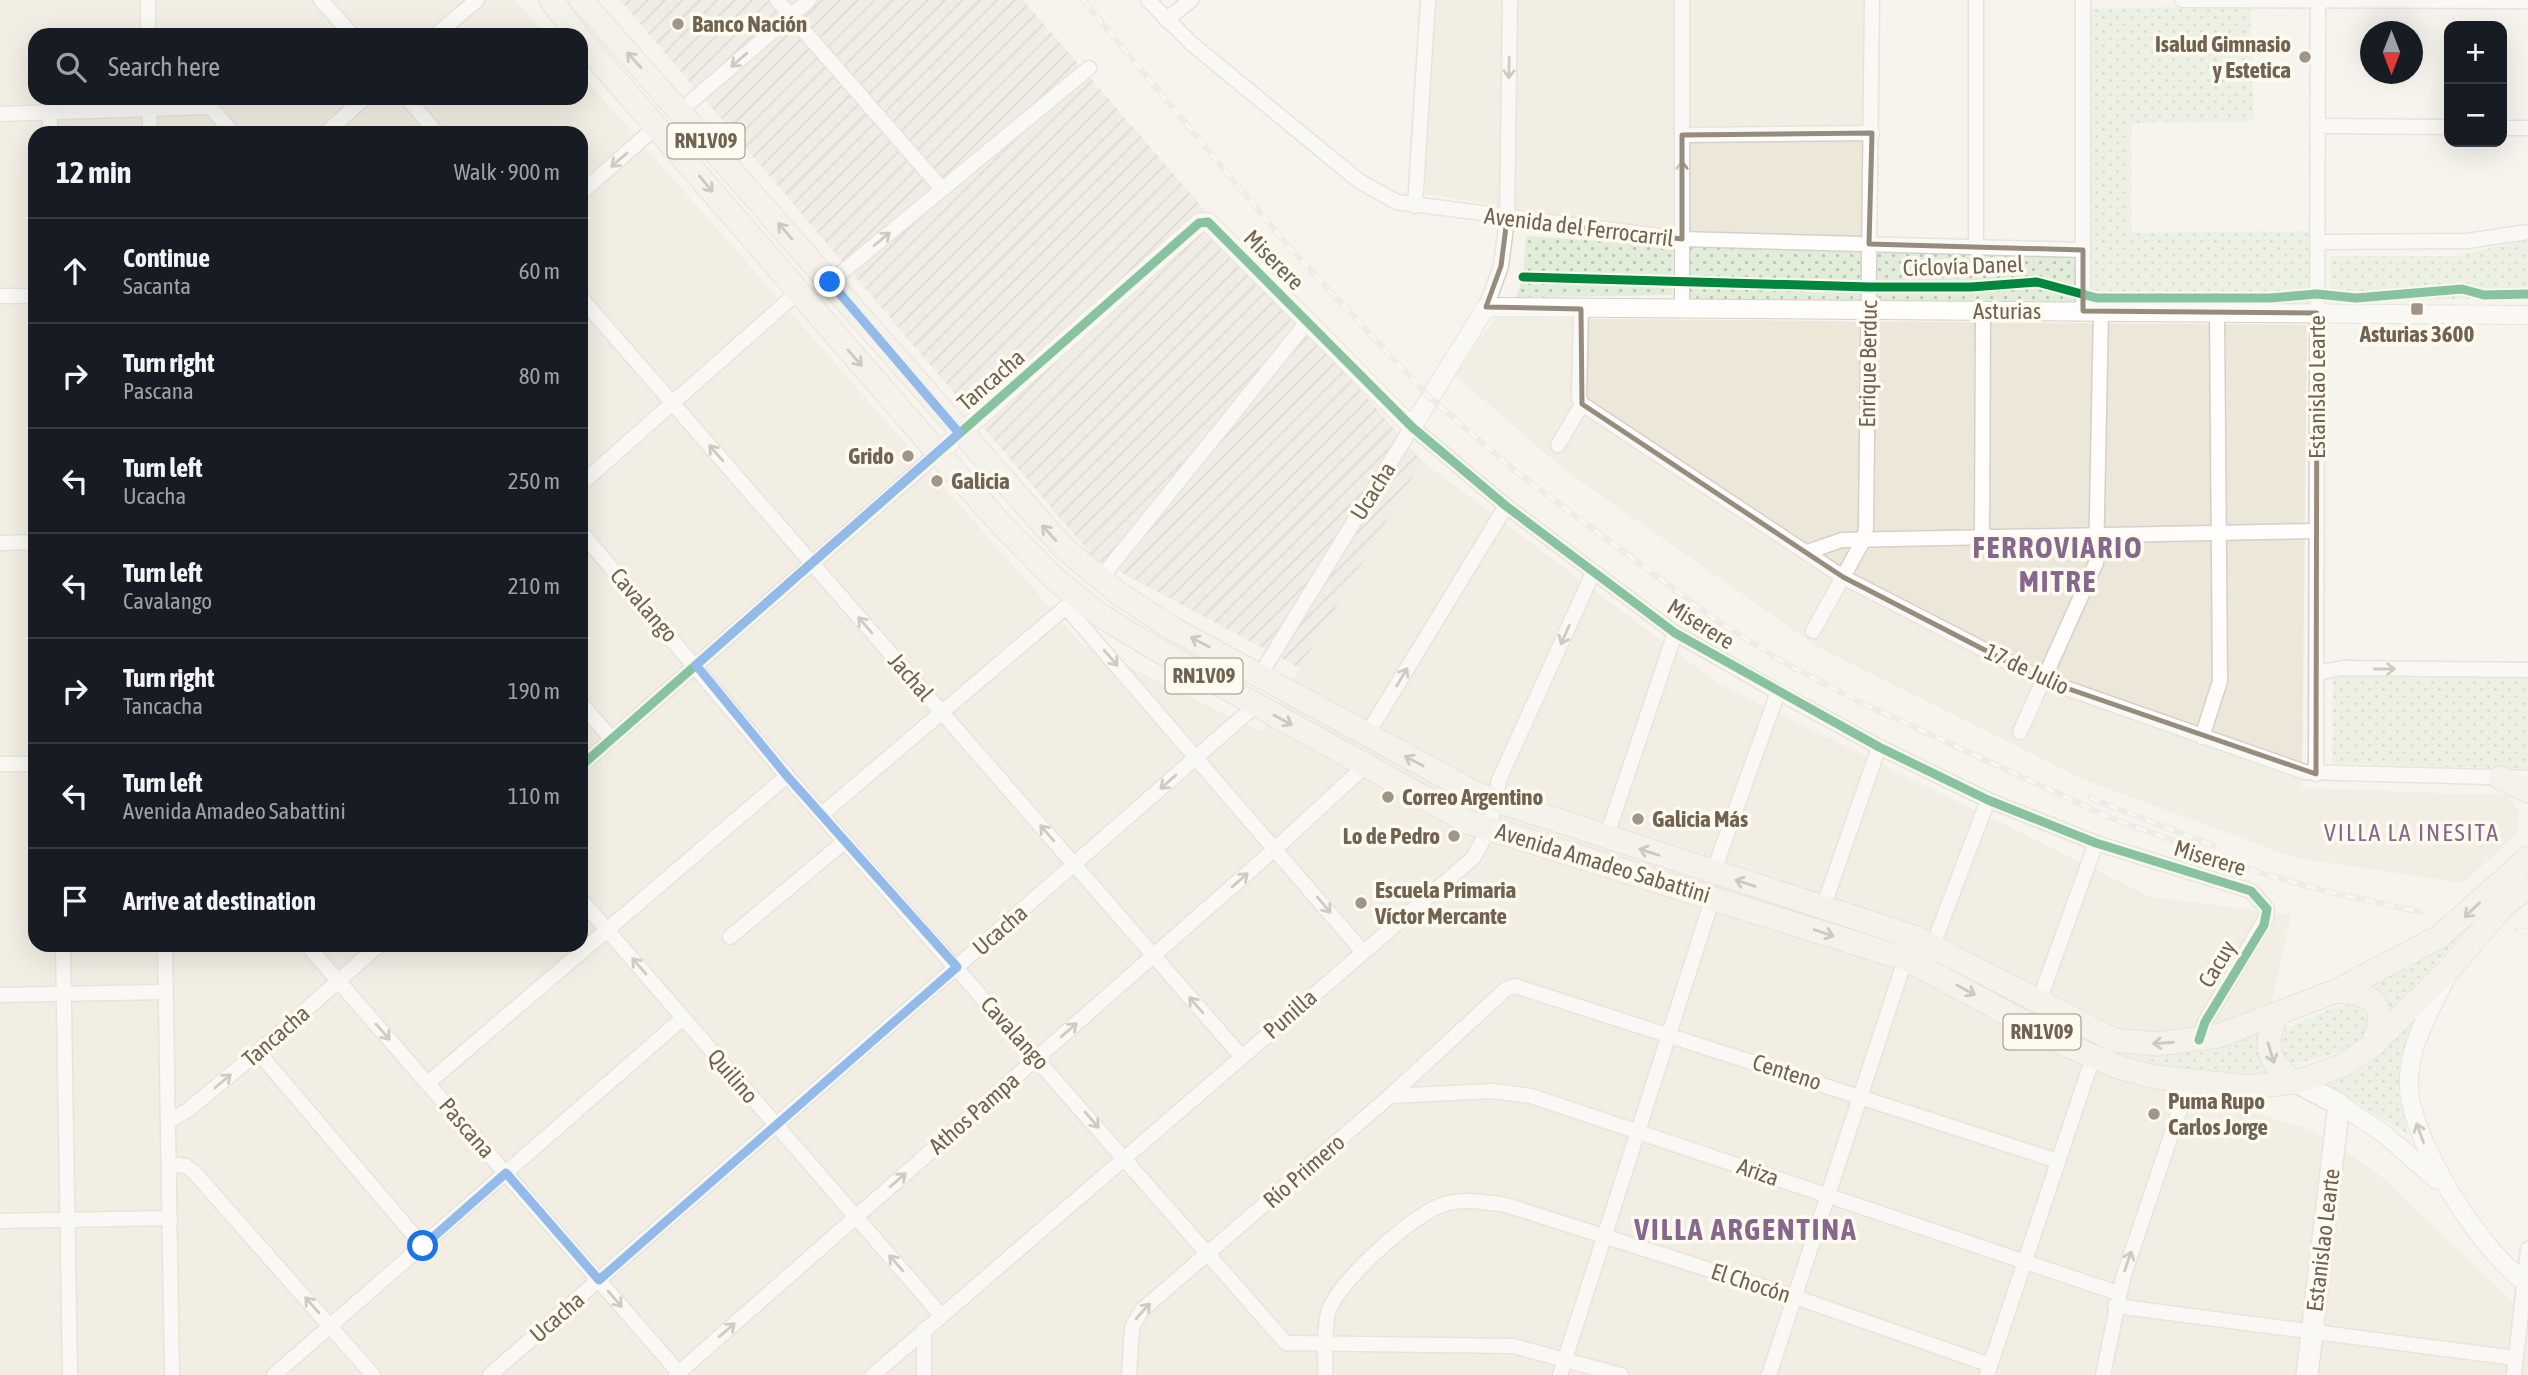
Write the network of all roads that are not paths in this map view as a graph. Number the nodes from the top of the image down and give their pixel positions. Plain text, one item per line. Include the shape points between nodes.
1 (160, 0) edge
2 (321, 0) edge
3 (477, 0) edge
4 (551, 0) edge
5 (582, 0) edge
6 (777, 0) edge
7 (809, 0) edge
8 (1148, 0) edge
9 (1191, 0) edge
10 (1428, 0) edge
11 (1510, 0) edge
12 (1682, 0) edge
13 (1872, 0) edge
14 (1976, 0) edge
15 (2083, 0) edge
16 (2182, 0) edge
17 (2318, 0) edge
18 (2528, 1) edge
19 (148, 6) edge
20 (791, 16) junction
21 (1166, 20) junction
22 (148, 28) edge
23 (346, 28) edge
24 (444, 28) edge
25 (572, 28) edge
26 (588, 48) edge
27 (1089, 68) dead end
28 (127, 105) edge
29 (149, 105) edge
30 (209, 105) edge
31 (356, 105) edge
32 (413, 105) edge
33 (680, 111) junction
34 (50, 112) junction
35 (0, 114) edge
36 (50, 126) edge
37 (150, 126) edge
38 (227, 126) edge
39 (334, 126) edge
40 (431, 126) edge
41 (657, 126) junction
42 (2318, 126) junction
43 (2444, 127) edge
44 (2507, 128) edge
45 (2528, 128) edge
46 (1872, 133) junction
47 (1682, 135) junction
48 (588, 187) edge
49 (942, 189) junction
50 (1415, 206) junction
51 (1507, 219) junction
52 (1208, 222) joint
53 (2528, 232) edge
54 (1682, 239) junction
55 (2318, 242) junction
56 (1869, 244) junction
57 (1976, 247) junction
58 (2083, 250) junction
59 (830, 282) junction
60 (798, 292) junction
61 (0, 296) edge
62 (28, 296) edge
63 (588, 306) edge
64 (1486, 307) junction
65 (1581, 309) junction
66 (1682, 309) junction
67 (1869, 311) junction
68 (1983, 311) junction
69 (2092, 312) junction
70 (2217, 312) junction
71 (2317, 313) junction
72 (2528, 314) edge
73 (1308, 321) junction
74 (672, 402) junction
75 (1582, 404) junction
76 (1412, 427) junction
77 (959, 433) junction
78 (1558, 445) dead end
79 (938, 453) junction
80 (588, 478) edge
81 (1506, 506) junction
82 (2316, 531) junction
83 (2218, 533) junction
84 (1982, 536) junction
85 (2098, 536) junction
86 (1864, 539) junction
87 (588, 540) edge
88 (0, 542) edge
89 (28, 542) edge
90 (1807, 552) junction
91 (811, 563) junction
92 (1593, 573) junction
93 (1843, 577) junction
94 (1100, 579) junction
95 (1072, 602) junction
96 (1813, 631) dead end
97 (1675, 633) junction
98 (696, 665) junction
99 (2528, 670) edge
100 (2317, 673) junction
101 (1260, 675) junction
102 (2043, 680) junction
103 (1778, 692) junction
104 (1255, 705) junction
105 (588, 712) edge
106 (943, 714) junction
107 (2020, 733) dead end
108 (1366, 736) junction
109 (2202, 737) junction
110 (612, 739) junction
111 (1879, 747) junction
112 (1198, 756) junction
113 (588, 760) edge
114 (0, 764) edge
115 (28, 764) edge
116 (1366, 766) junction
117 (2316, 774) junction
118 (787, 776) junction
119 (2500, 778) junction
120 (2528, 778) edge
121 (2528, 791) edge
122 (1988, 800) junction
123 (1497, 802) junction
124 (822, 814) junction
125 (1489, 829) junction
126 (1606, 838) junction
127 (845, 841) junction
128 (2096, 843) junction
129 (1276, 848) junction
130 (2526, 857) edge
131 (1074, 864) junction
132 (1713, 873) junction
133 (2528, 887) edge
134 (1713, 897) junction
135 (588, 908) edge
136 (1823, 908) junction
137 (2267, 909) joint
138 (607, 930) junction
139 (730, 937) dead end
140 (588, 946) edge
141 (1918, 947) junction
142 (63, 952) edge
143 (167, 952) edge
144 (313, 952) edge
145 (371, 952) edge
146 (581, 952) edge
147 (1363, 952) junction
148 (1154, 956) junction
149 (957, 967) junction
150 (2451, 967) junction
151 (339, 981) junction
152 (1515, 986) joint
153 (2336, 991) junction
154 (165, 992) junction
155 (63, 993) junction
156 (0, 995) edge
157 (2039, 1001) junction
158 (2277, 1016) junction
159 (683, 1018) junction
160 (1670, 1034) junction
161 (2199, 1040) junction
162 (2372, 1046) junction
163 (258, 1052) junction
164 (1241, 1056) junction
165 (2093, 1057) junction
166 (1037, 1058) junction
167 (2189, 1082) junction
168 (2296, 1082) junction
169 (428, 1083) junction
170 (1390, 1096) junction
171 (1860, 1097) junction
172 (2339, 1104) junction
173 (169, 1122) junction
174 (776, 1125) junction
175 (1639, 1131) junction
176 (1125, 1157) junction
177 (2058, 1161) junction
178 (169, 1164) junction
179 (506, 1173) junction
180 (2452, 1194) junction
181 (1828, 1196) junction
182 (856, 1217) junction
183 (170, 1218) junction
184 (67, 1220) junction
185 (0, 1221) edge
186 (1605, 1235) junction
187 (423, 1246) junction
188 (2528, 1249) edge
189 (1208, 1254) junction
190 (2024, 1263) junction
191 (599, 1280) junction
192 (2526, 1283) edge
193 (1795, 1297) junction
194 (2117, 1300) junction
195 (940, 1315) junction
196 (330, 1326) junction
197 (924, 1329) junction
198 (2312, 1333) junction
199 (1326, 1344) junction
200 (2515, 1357) junction
201 (1565, 1358) junction
202 (1988, 1370) edge
203 (679, 1374) edge
204 (70, 1375) edge
205 (172, 1375) edge
206 (274, 1375) edge
207 (373, 1375) edge
208 (490, 1375) edge
209 (873, 1375) edge
210 (924, 1375) edge
211 (1129, 1375) edge
212 (1325, 1375) edge
213 (1560, 1375) edge
214 (1621, 1375) edge
215 (1769, 1375) edge
216 (2103, 1375) edge
217 (2307, 1375) edge
218 (2514, 1375) edge

1 - 19 street
2 - 23 street
3 - 24 street
4 - 25 main road
33 -> 5 main road, Avenida Amadeo Sabattini / RN1V09
6 - 20 street
7 - 20 street
8 - 21 street, Avenida del Ferrocarril
9 - 21 street
10 - 50 street
11 -> 51 street
12 - 47 street
13 - 46 street, Enrique Berduc
14 - 57 street
15 - 58 street
16 - 17 street
17 - 18 street
17 - 42 street, Estanislao Learte
19 - 22 street
20 -> 33 street
20 - 49 street
21 - 50 street, Avenida del Ferrocarril via 1359,181 1397,202
26 - 41 main road, Avenida Amadeo Sabattini / RN1V09
27 - 49 street
28 - 34 street
29 - 37 street
30 - 38 street
31 - 39 street
32 - 40 street
59 -> 33 main road, Avenida Amadeo Sabattini / RN1V09
34 - 35 street
34 - 36 street
41 -> 48 street
41 -> 60 main road, Avenida Amadeo Sabattini / RN1V09
42 - 43 street
42 - 55 street, Estanislao Learte
44 - 45 street
46 - 47 street
46 - 56 street, Enrique Berduc
54 -> 47 street
59 -> 49 street
50 - 51 street, Avenida del Ferrocarril
51 - 54 street, Avenida del Ferrocarril
51 - 64 street via 1502,266
52 - 73 street, Miserere
52 - 77 street, Tancacha via 1199,223
53 - 55 street via 2467,241
54 - 56 street, Avenida del Ferrocarril
54 - 66 street
55 - 71 street, Estanislao Learte
56 - 57 street, Avenida del Ferrocarril
56 - 67 street, Enrique Berduc
57 - 58 street, Avenida del Ferrocarril
58 - 69 street
59 - 77 main road, Avenida Amadeo Sabattini / RN1V09
60 - 74 street
60 -> 79 main road, Avenida Amadeo Sabattini / RN1V09
61 - 62 street
63 - 74 street, Jachal
64 - 65 street, Asturias
64 - 76 street, Ucacha
65 - 66 street, Asturias
65 - 75 street
66 - 67 street, Asturias
67 - 68 street, Asturias
67 - 86 street, Enrique Berduc
68 - 69 street, Asturias
68 - 84 street
69 - 70 street, Asturias
69 - 85 street
70 - 71 street, Asturias
70 - 83 street
71 - 72 street, Asturias
71 - 82 street, Estanislao Learte
73 - 76 street, Miserere
73 - 94 street
74 - 80 street
91 -> 74 street, Jachal
75 - 78 street
75 - 90 street, 17 de Julio
76 - 81 street, Miserere
76 - 101 street, Ucacha
77 - 79 street, Tancacha
94 -> 77 main road, Avenida Amadeo Sabattini / RN1V09 via 1063,547
79 - 91 street, Tancacha
79 - 95 main road, Avenida Amadeo Sabattini / RN1V09
81 - 92 street, Miserere
108 -> 81 street
82 - 83 street
82 - 100 street, Estanislao Learte
83 - 85 street
83 - 109 street via 2220,681
84 - 85 street
84 - 86 street
85 - 102 street via 2096,564
86 - 90 street via 1842,540
86 - 93 street, Enrique Berduc
87 - 98 street, Cavalango
88 - 89 street
90 - 93 street, 17 de Julio
91 - 98 street, Tancacha
106 -> 91 street, Jachal
92 - 97 street, Miserere
92 -> 123 street, Punilla via 1499,780
93 - 96 street, Enrique Berduc
93 - 102 street, 17 de Julio
101 -> 94 main road, Avenida Amadeo Sabattini / RN1V09 via 1170,627
95 - 104 main road, Avenida Amadeo Sabattini / RN1V09
95 - 106 street
95 -> 112 street
97 - 103 street, Miserere
97 - 126 street
98 - 110 street, Tancacha
98 - 118 street, Cavalango
100 -> 99 street via 2343,668
100 - 117 street, Estanislao Learte
101 - 108 main road, Avenida Amadeo Sabattini / RN1V09
102 - 107 street
102 - 109 street, 17 de Julio
103 - 111 street, Miserere
103 - 132 street
104 - 112 street, Ucacha
104 -> 116 main road, Avenida Amadeo Sabattini / RN1V09
105 - 110 street
106 - 124 street
131 -> 106 street, Jachal
123 -> 108 main road, Avenida Amadeo Sabattini / RN1V09
109 - 117 street, 17 de Julio
110 - 113 street, Tancacha
111 - 122 street, Miserere
111 - 136 street
112 - 129 street
112 -> 131 street, Ucacha
114 - 115 street
116 - 125 main road, Avenida Amadeo Sabattini / RN1V09
116 - 129 street, Athos Pampa
117 - 119 street, 17 de Julio
118 - 124 street, Cavalango
118 - 138 street
119 - 120 street, 17 de Julio
119 - 121 main road
122 - 128 street, Miserere
122 - 141 street
123 - 125 street, Punilla
123 - 126 main road, Avenida Amadeo Sabattini / RN1V09
124 - 127 street, Cavalango
125 - 134 main road, Avenida Amadeo Sabattini / RN1V09
125 - 147 street, Punilla via 1473,858
132 -> 126 main road, Avenida Amadeo Sabattini / RN1V09
127 - 139 street
127 - 149 street, Cavalango
128 - 137 street, Miserere via 2251,891
128 - 157 street
129 -> 147 street
148 -> 129 street, Athos Pampa
130 -> 153 main road, Avenida Amadeo Sabattini / RN1V09 via 2447,932
131 - 148 street, Jachal
131 - 149 street, Ucacha
136 -> 132 main road, Avenida Amadeo Sabattini / RN1V09
133 - 150 main road, Avenida Amadeo Sabattini / RN1V09 via 2504,905
134 -> 141 main road, Avenida Amadeo Sabattini / RN1V09
134 - 160 street
135 - 138 street, Quilino
136 - 141 main road, Avenida Amadeo Sabattini / RN1V09
137 - 161 street, Cacuy via 2264,925 2205,1022
138 - 140 street
159 -> 138 street, Quilino
141 - 157 main road, Avenida Amadeo Sabattini / RN1V09
141 -> 165 main road, Avenida Amadeo Sabattini / RN1V09
141 - 171 street
142 - 155 street
143 - 154 street
144 - 151 street, Pascana
145 - 151 street, Tancacha
146 - 169 street
147 - 164 street, Punilla
164 -> 148 street, Jachal
166 -> 148 street, Athos Pampa
149 - 166 street, Cavalango
149 - 174 street, Ucacha
150 - 162 main road, Avenida Amadeo Sabattini / RN1V09
180 -> 150 street via 2420,1133 2409,1088 2414,1047
151 - 163 street, Tancacha
151 -> 169 street, Pascana
152 - 160 street, Centeno
152 - 170 street, Río Primero via 1506,989
153 - 158 main road, Avenida Amadeo Sabattini / RN1V09
153 - 162 main road via 2357,992 2377,1006 2380,1025
154 - 155 street
154 - 173 street
155 - 156 street
155 - 184 street
161 -> 157 main road, Avenida Amadeo Sabattini / RN1V09 via 2157,1044 2114,1040
158 - 161 main road, Avenida Amadeo Sabattini / RN1V09
158 -> 168 main road via 2268,1051 2276,1067
159 - 174 street, Quilino
159 - 179 street
160 - 171 street, Centeno
160 - 175 street
162 - 168 main road, Avenida Amadeo Sabattini / RN1V09 via 2342,1066
173 -> 163 street, Tancacha
163 - 187 street
164 - 176 street, Punilla
165 - 167 main road, Avenida Amadeo Sabattini / RN1V09 via 2155,1077
165 - 177 street
166 -> 176 street, Cavalango
182 -> 166 street, Athos Pampa
167 - 168 main road, Avenida Amadeo Sabattini / RN1V09 via 2249,1087
194 -> 167 street
168 - 172 main road
169 - 179 street, Pascana
170 - 175 street, Ariza via 1514,1092
170 - 189 street, Río Primero
171 - 177 street, Centeno
171 - 181 street
172 - 180 street via 2385,1134
172 - 198 main road, Estanislao Learte
173 - 178 street
174 - 182 street, Quilino
174 - 191 street, Ucacha
175 - 181 street, Ariza
175 - 186 street
176 - 189 street, Cavalango
176 - 195 street, Punilla
177 - 190 street
178 - 183 street
196 -> 178 street via 194,1172
179 - 187 street
179 - 191 street, Pascana
180 - 192 street via 2498,1256
181 - 190 street, Ariza
181 - 193 street
195 -> 182 street, Quilino
203 -> 182 street, Athos Pampa
183 - 184 street
183 - 205 street
184 - 185 street
184 - 204 street
186 - 193 street, El Chocón
186 - 199 street, El Chocón via 1484,1201 1457,1202 1429,1211 1405,1227 1341,1287 1330,1309
186 - 201 street
187 - 196 street
188 - 192 street
189 - 199 street, Cavalango via 1286,1343
211 -> 189 street, Río Primero via 1130,1336 1136,1316
190 - 194 street, Ariza
190 - 202 street
191 -> 203 street, Pascana
191 - 208 street, Ucacha
192 - 200 street
193 - 202 street, El Chocón
193 - 215 street
194 - 198 street, Ariza
194 - 216 street
195 - 197 street, Punilla
196 - 206 street
196 - 207 street
197 - 209 street, Punilla
197 - 210 street
198 - 200 street, Ariza
198 - 217 main road, Estanislao Learte
199 - 201 street via 1513,1346
199 - 212 street
200 - 218 street
201 - 213 street
201 - 214 street

